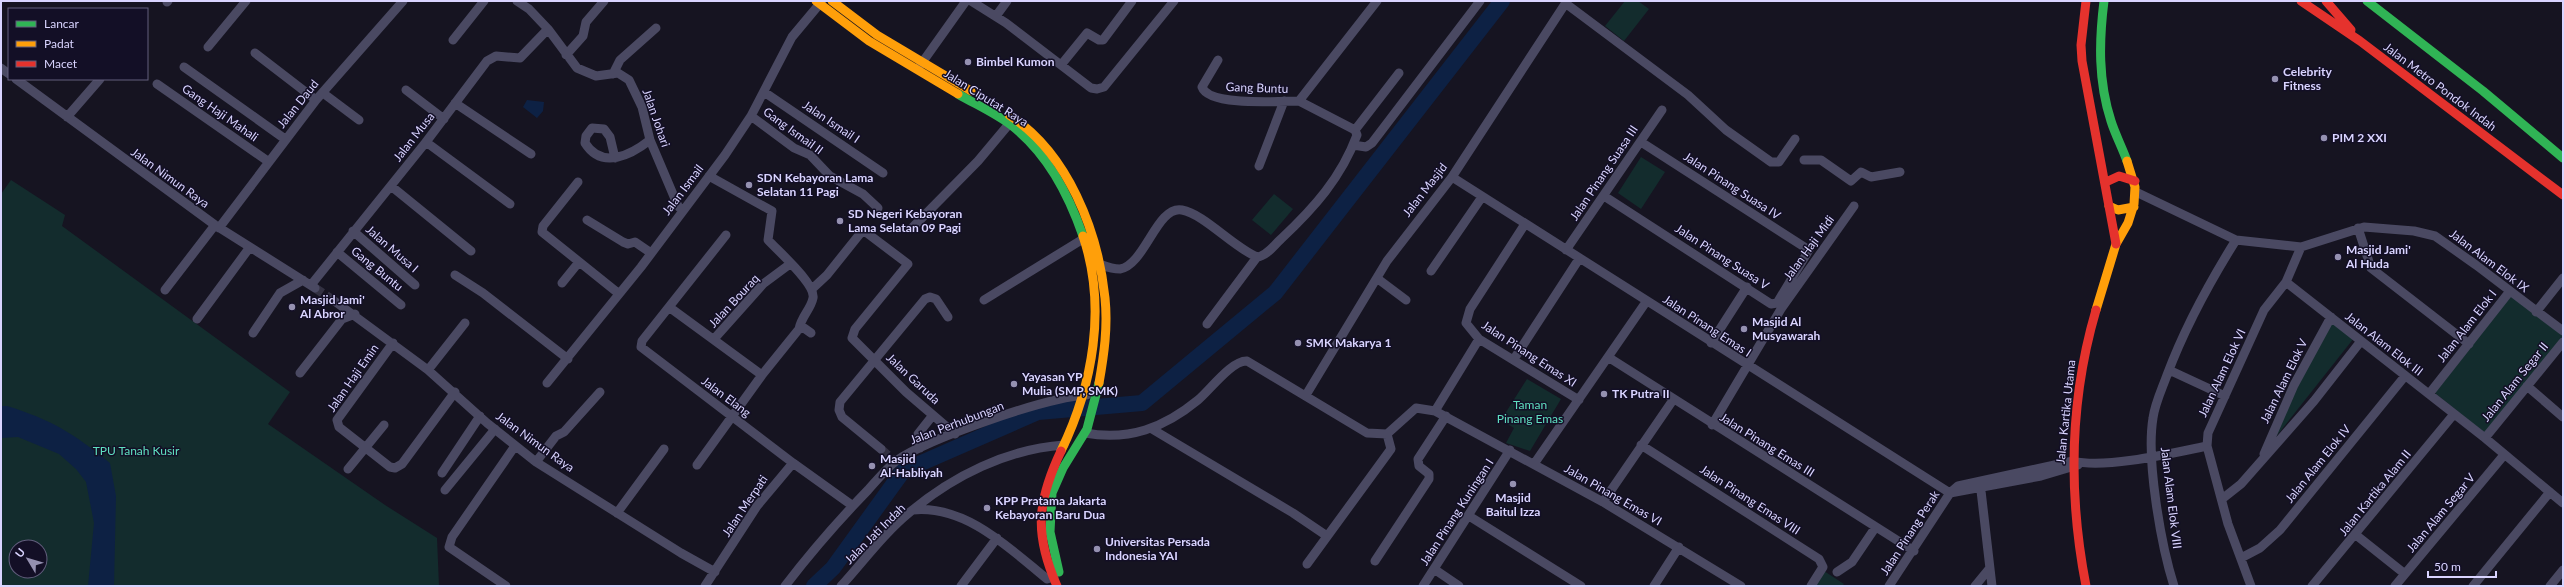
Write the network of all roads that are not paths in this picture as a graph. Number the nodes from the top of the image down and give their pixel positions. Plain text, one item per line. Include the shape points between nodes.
1 (246, 1) edge
2 (403, 1) edge
3 (484, 1) edge
4 (516, 1) edge
5 (604, 1) edge
6 (832, 1) edge
7 (966, 1) edge
8 (971, 1) edge
9 (1007, 1) edge
10 (1132, 1) edge
11 (1174, 1) edge
12 (1377, 1) edge
13 (1480, 1) edge
14 (2086, 1) edge
15 (2104, 1) edge
16 (2301, 1) edge
17 (2326, 1) edge
18 (819, 2) edge
19 (1566, 2) edge
20 (2364, 3) edge
21 (996, 16) junction
22 (656, 28) dead end
23 (548, 29) junction
24 (452, 40) dead end
25 (2360, 41) junction
26 (208, 47) dead end
27 (255, 54) dead end
28 (566, 54) junction
29 (1218, 60) dead end
30 (1061, 65) junction
31 (920, 66) junction
32 (184, 67) dead end
33 (1399, 73) dead end
34 (613, 74) junction
35 (17, 80) edge
36 (99, 80) edge
37 (157, 84) dead end
38 (406, 90) dead end
39 (323, 92) junction
40 (764, 92) junction
41 (316, 100) junction
42 (1284, 101) junction
43 (1299, 101) junction
44 (455, 103) junction
45 (1662, 110) dead end
46 (751, 116) junction
47 (67, 117) junction
48 (444, 118) junction
49 (359, 120) dead end
50 (1009, 124) junction
51 (1355, 130) junction
52 (2115, 132) junction
53 (2097, 137) junction
54 (285, 139) junction
55 (1795, 139) dead end
56 (650, 140) junction
57 (426, 142) junction
58 (1641, 142) junction
59 (1353, 145) junction
60 (2123, 150) junction
61 (2101, 153) junction
62 (531, 154) dead end
63 (615, 158) dead end
64 (2563, 158) edge
65 (1804, 160) dead end
66 (268, 162) junction
67 (1259, 166) dead end
68 (1900, 172) dead end
69 (883, 173) dead end
70 (709, 176) junction
71 (1452, 177) junction
72 (2135, 181) junction
73 (578, 182) dead end
74 (2106, 182) junction
75 (391, 186) junction
76 (2136, 192) junction
77 (2563, 195) edge
78 (1604, 196) junction
79 (1482, 197) junction
80 (510, 204) dead end
81 (1854, 206) dead end
82 (2109, 206) junction
83 (2134, 207) junction
84 (878, 208) dead end
85 (682, 210) junction
86 (587, 220) dead end
87 (1525, 224) junction
88 (217, 227) junction
89 (912, 228) dead end
90 (2358, 228) junction
91 (353, 232) junction
92 (726, 235) dead end
93 (1083, 239) junction
94 (2236, 240) junction
95 (2116, 244) junction
96 (250, 247) junction
97 (2301, 247) junction
98 (1566, 250) junction
99 (471, 251) dead end
100 (337, 252) junction
101 (1810, 252) joint
102 (650, 253) junction
103 (1257, 257) junction
104 (1579, 258) junction
105 (578, 262) junction
106 (790, 264) junction
107 (1102, 265) junction
108 (1431, 271) dead end
109 (455, 275) dead end
110 (2563, 278) edge
111 (1378, 279) junction
112 (2286, 282) junction
113 (562, 283) dead end
114 (310, 284) junction
115 (415, 285) dead end
116 (1747, 287) junction
117 (812, 289) junction
118 (165, 290) dead end
119 (2510, 291) junction
120 (618, 292) junction
121 (333, 300) tunnel mouth
122 (984, 300) dead end
123 (1406, 300) dead end
124 (1646, 302) junction
125 (401, 305) dead end
126 (669, 307) junction
127 (2536, 312) junction
128 (355, 314) junction
129 (2331, 316) junction
130 (948, 317) dead end
131 (197, 319) dead end
132 (465, 323) dead end
133 (1207, 324) dead end
134 (799, 329) junction
135 (2563, 331) edge
136 (253, 334) dead end
137 (811, 334) dead end
138 (1479, 338) junction
139 (714, 339) junction
140 (2361, 341) junction
141 (2563, 342) edge
142 (393, 343) junction
143 (1711, 343) junction
144 (2468, 344) junction
145 (1608, 357) junction
146 (568, 358) junction
147 (874, 359) junction
148 (1514, 359) junction
149 (1747, 366) junction
150 (428, 370) junction
151 (2169, 370) junction
152 (300, 373) dead end
153 (762, 375) junction
154 (2405, 376) junction
155 (547, 383) dead end
156 (2527, 386) junction
157 (455, 392) junction
158 (600, 392) dead end
159 (2429, 394) junction
160 (1306, 396) junction
161 (2225, 396) junction
162 (1096, 397) junction
163 (1081, 398) junction
164 (1579, 400) junction
165 (1673, 400) junction
166 (1078, 411) junction
167 (1435, 411) junction
168 (2454, 414) junction
169 (933, 415) junction
170 (480, 416) junction
171 (1446, 416) junction
172 (2563, 417) edge
173 (733, 418) junction
174 (1091, 418) junction
175 (384, 425) dead end
176 (1712, 425) junction
177 (495, 429) junction
178 (1152, 429) junction
179 (1085, 433) junction
180 (955, 434) junction
181 (1387, 434) junction
182 (2485, 438) junction
183 (1064, 445) junction
184 (1641, 445) junction
185 (515, 446) junction
186 (2207, 446) junction
187 (366, 448) junction
188 (920, 448) junction
189 (664, 449) dead end
190 (881, 449) tunnel mouth
191 (1510, 450) junction
192 (2504, 455) junction
193 (2152, 457) junction
194 (2263, 458) junction
195 (536, 462) junction
196 (792, 463) junction
197 (1534, 464) junction
198 (2076, 464) junction
199 (697, 465) dead end
200 (348, 468) dead end
201 (442, 472) dead end
202 (1980, 485) junction
203 (445, 490) dead end
204 (2550, 492) junction
205 (1950, 493) junction
206 (2222, 499) junction
207 (1603, 502) junction
208 (2563, 503) edge
209 (853, 506) junction
210 (913, 510) junction
211 (617, 513) junction
212 (1469, 516) junction
213 (1875, 528) junction
214 (2356, 535) junction
215 (1328, 536) junction
216 (997, 538) junction
217 (1679, 547) junction
218 (1914, 551) junction
219 (2241, 558) junction
220 (1375, 561) dead end
221 (1307, 564) dead end
222 (1434, 569) junction
223 (1989, 569) junction
224 (2563, 570) edge
225 (715, 572) junction
226 (1837, 572) dead end
227 (2406, 574) junction
228 (2560, 580) edge
229 (1055, 583) edge
230 (506, 586) edge
231 (705, 586) edge
232 (785, 586) edge
233 (841, 586) edge
234 (961, 586) edge
235 (1065, 586) edge
236 (1423, 586) edge
237 (1459, 586) edge
238 (1582, 586) edge
239 (1654, 586) edge
240 (1741, 586) edge
241 (1810, 586) edge
242 (1889, 586) edge
243 (1975, 586) edge
244 (1992, 586) edge
245 (2086, 586) edge
246 (2174, 586) edge
247 (2251, 586) edge
248 (2312, 586) edge
249 (2395, 586) edge
250 (2473, 586) edge
251 (2550, 586) edge

1 - 26 street
2 - 39 street, Jalan Daud
3 - 24 street
4 - 23 street, Jalan Johari via 529,9
5 - 28 street via 586,22 583,36
6 - 31 main road, Jalan Ciputat Raya
7 - 31 street
8 - 21 street
9 - 21 street
10 - 30 street via 1103,40 1087,33
11 - 30 street via 1104,87 1091,88
12 - 43 street
13 - 59 street via 1372,143 1366,147
14 - 53 main road, Jalan Kartika Utama via 2081,45 2085,81
15 - 52 main road, Jalan Kartika Utama via 2100,30 2100,69
16 - 25 main road, Jalan Metro Pondok Indah
17 - 25 main road
18 - 31 main road, Jalan Ciputat Raya via 869,41
18 - 40 street, Jalan Ismail via 792,37
19 - 55 street via 1688,95 1726,130 1771,162 1779,162
19 - 71 street, Jalan Masjid
20 - 64 main road, Jalan Metro Pondok Indah via 2483,91
21 - 30 street
22 - 34 street via 620,60
23 - 28 street, Jalan Johari
23 - 44 street, Jalan Musa via 520,58 496,56 487,62
25 - 77 main road, Jalan Metro Pondok Indah
27 - 41 street
28 - 34 street, Jalan Johari via 577,68 587,73 596,76
29 - 42 street, Gang Buntu via 1202,87 1204,91 1224,100
31 - 50 main road, Jalan Ciputat Raya
31 - 107 main road, Jalan Ciputat Raya via 1016,119 1044,142 1057,160 1076,196
32 - 54 street
33 - 51 street
34 - 56 street, Jalan Johari via 624,75 629,80 642,107
35 - 47 street, Jalan Nimun Raya
36 - 47 street
37 - 66 street, Gang Haji Mahali
38 - 48 street
39 - 41 street, Jalan Daud
39 - 49 street
40 - 46 street, Jalan Ismail
40 - 69 street, Jalan Ismail I
41 - 54 street, Jalan Daud
42 - 43 street, Gang Buntu
42 - 67 street
43 - 51 street
44 - 48 street, Jalan Musa
44 - 62 street
45 - 58 street, Jalan Pinang Suasa III
46 - 70 street, Jalan Ismail
46 - 84 street, Gang Ismail II via 794,148 810,155 830,176 863,194
47 - 88 street, Jalan Nimun Raya
48 - 57 street, Jalan Musa
50 - 89 street via 978,161
50 - 93 main road, Jalan Ciputat Raya via 1032,143 1048,164 1066,196
51 - 59 street via 1357,134
52 - 53 main road via 2108,139
52 - 60 main road, Jalan Kartika Utama
53 - 61 main road, Jalan Kartika Utama
54 - 66 street, Jalan Daud
56 - 63 street via 624,157
56 - 85 street, Jalan Johari
57 - 75 street, Jalan Musa
57 - 80 street
58 - 78 street, Jalan Pinang Suasa III
58 - 101 street, Jalan Pinang Suasa IV
59 - 103 street via 1345,164 1317,204 1266,253
60 - 61 main road via 2110,148
60 - 72 main road, Jalan Kartika Utama
61 - 74 main road, Jalan Kartika Utama
65 - 68 street via 1821,160 1851,181 1861,172 1871,177
66 - 88 street, Jalan Daud
70 - 85 street, Jalan Ismail
70 - 106 street via 770,208 774,214 768,240
71 - 79 street, Jalan Pinang Emas I
71 - 111 street, Jalan Masjid via 1398,245
72 - 74 main road via 2119,176
72 - 76 main road, Jalan Kartika Utama
73 - 105 street via 540,231
74 - 82 main road, Jalan Kartika Utama
75 - 91 street, Jalan Musa
75 - 99 street
76 - 83 main road, Jalan Kartika Utama
76 - 94 street
78 - 98 street, Jalan Pinang Suasa III
78 - 116 street, Jalan Pinang Suasa V
79 - 87 street, Jalan Pinang Emas I
79 - 108 street
81 - 149 street, Jalan Haji Midi via 1781,309
82 - 83 main road via 2118,210
82 - 95 main road, Jalan Kartika Utama
83 - 95 main road, Jalan Kartika Utama
85 - 102 street, Jalan Ismail
86 - 102 street via 622,242 635,242
87 - 98 street, Jalan Pinang Emas I
87 - 138 street, Jalan Pinang Emas XI via 1470,309 1466,323
88 - 96 street, Jalan Nimun Raya
88 - 118 street, Jalan Daud
90 - 97 street, Jalan Alam Elok IX
90 - 119 street, Jalan Alam Elok IX via 2397,229 2435,236
90 - 144 street via 2371,268
91 - 100 street, Jalan Musa
91 - 115 street, Jalan Musa I
92 - 126 street
93 - 122 street
93 - 163 main road, Jalan Ciputat Raya via 1096,299 1094,335
94 - 97 street
94 - 151 street, Jalan Alam Elok VIII via 2189,320
95 - 198 main road, Jalan Kartika Utama via 2083,362 2079,385
96 - 114 street, Jalan Nimun Raya
96 - 131 street
97 - 112 street, Jalan Alam Elok VI
98 - 104 street, Jalan Pinang Emas I
100 - 114 street, Jalan Musa
100 - 125 street, Gang Buntu
101 - 116 street, Jalan Pinang Suasa V via 1776,303 1771,304
102 - 120 street, Jalan Ismail
103 - 107 street via 1193,215 1177,210 1170,212 1162,221 1130,263 1120,268
103 - 133 street
104 - 124 street, Jalan Pinang Emas I
104 - 148 street
105 - 113 street
105 - 120 street
106 - 117 street
106 - 139 street, Jalan Bouraq via 763,284
107 - 162 main road, Jalan Ciputat Raya via 1106,320
109 - 146 street
110 - 127 street
111 - 123 street
111 - 160 street, Jalan Masjid
112 - 129 street, Jalan Alam Elok III
112 - 161 street, Jalan Alam Elok VI via 2264,310
114 - 136 street via 280,293
116 - 143 street
117 - 134 street via 813,298
117 - 147 street via 827,275 863,230 908,264 852,334 855,341
119 - 127 street, Jalan Alam Elok IX
119 - 144 street, Jalan Alam Elok I
120 - 146 street, Jalan Ismail
121 - 128 street, Jalan Nimun Raya
124 - 143 street, Jalan Pinang Emas I
124 - 145 street
126 - 139 street, Jalan Bouraq
126 - 173 street, Jalan Elang via 642,342 641,347
127 - 135 street, Jalan Alam Elok IX
128 - 142 street, Jalan Nimun Raya
128 - 152 street via 342,319
129 - 140 street, Jalan Alam Elok III
129 - 194 street, Jalan Alam Elok V via 2294,385
130 - 147 street via 936,299 925,299
132 - 150 street
134 - 137 street via 804,328
134 - 153 street
138 - 148 street, Jalan Pinang Emas XI
138 - 167 street
139 - 153 street, Jalan Bouraq
140 - 154 street, Jalan Alam Elok III
140 - 194 street, Jalan Alam Elok V via 2314,401
141 - 156 street, Jalan Alam Segar II
142 - 150 street, Jalan Nimun Raya
142 - 187 street, Jalan Haji Emin via 337,420 339,427
143 - 149 street, Jalan Pinang Emas I
144 - 159 street, Jalan Alam Elok I
145 - 164 street
145 - 165 street, Jalan Pinang Emas III
146 - 155 street, Jalan Ismail
147 - 169 street, Jalan Garuda
147 - 190 street, Jalan Garuda via 843,398 839,410 842,417
148 - 164 street, Jalan Pinang Emas XI
149 - 176 street, Jalan Haji Midi
149 - 205 street, Jalan Pinang Emas I
150 - 157 street, Jalan Nimun Raya
151 - 161 street
151 - 193 street, Jalan Alam Elok VIII via 2153,418
153 - 173 street
154 - 159 street, Jalan Alam Elok III
154 - 219 street, Jalan Alam Elok IV via 2280,530 2260,548
156 - 172 street
156 - 182 street, Jalan Alam Segar II
157 - 170 street, Jalan Nimun Raya
157 - 187 street via 399,466 390,467
158 - 195 street via 564,432 556,436
159 - 168 street, Jalan Alam Elok III
160 - 178 street via 1266,370 1243,361 1237,363 1191,406
160 - 181 street via 1367,433
161 - 186 street, Jalan Alam Elok VI via 2208,433
162 - 163 street, Jalan Perhubungan
162 - 174 main road, Jalan Ciputat Raya
163 - 166 main road, Jalan Ciputat Raya
163 - 180 street, Jalan Perhubungan via 1028,408
164 - 197 street
165 - 176 street, Jalan Pinang Emas III
165 - 184 street
166 - 174 main road
166 - 183 main road, Jalan Ciputat Raya
167 - 171 street, Jalan Pinang Emas VI
167 - 181 street, Jalan Pinang Emas VI via 1416,408
168 - 182 street, Jalan Alam Elok III
168 - 214 street, Jalan Kartika Alam II
169 - 180 street, Jalan Garuda
169 - 188 street via 918,434
170 - 177 street, Jalan Nimun Raya
170 - 201 street
171 - 191 street, Jalan Pinang Emas VI
171 - 220 street via 1418,459 1419,466 1428,474 1429,479
173 - 196 street, Jalan Elang
173 - 199 street
174 - 179 main road, Jalan Ciputat Raya
175 - 187 street
176 - 213 street, Jalan Pinang Emas III
177 - 185 street, Jalan Nimun Raya
177 - 203 street
178 - 179 street via 1125,436
178 - 215 street
179 - 235 main road, Jalan Ciputat Raya via 1062,470 1049,506 1048,525 1053,553
180 - 188 street, Jalan Perhubungan
181 - 215 street via 1391,449
182 - 192 street, Jalan Alam Elok III
183 - 210 street via 1014,455 968,471
183 - 229 main road, Jalan Ciputat Raya via 1046,485 1038,526
184 - 207 street
184 - 241 street, Jalan Pinang Emas VIII via 1819,559 1823,567
185 - 195 street, Jalan Nimun Raya
185 - 230 street via 452,537 448,547
186 - 193 street, Jalan Pinang Perak
186 - 206 street, Jalan Alam Elok VI
187 - 200 street
188 - 209 street, Jalan Perhubungan via 894,461
189 - 211 street
191 - 197 street, Jalan Pinang Emas VI
191 - 212 street, Jalan Pinang Kuningan I
192 - 204 street, Jalan Alam Elok III
192 - 227 street, Jalan Alam Segar V
193 - 198 street, Jalan Pinang Perak
193 - 246 street, Jalan Alam Elok VIII via 2161,532
194 - 206 street, Jalan Alam Elok V via 2241,484
195 - 211 street, Jalan Nimun Raya
196 - 209 street
196 - 225 street, Jalan Merpati via 757,506
197 - 207 street, Jalan Pinang Emas VI
198 - 202 street, Jalan Pinang Perak
198 - 245 main road, Jalan Kartika Utama via 2079,552
202 - 205 street, Jalan Pinang Perak via 1958,486
202 - 223 street
204 - 208 street, Jalan Alam Elok III
204 - 250 street
205 - 218 street, Jalan Pinang Perak
206 - 219 street, Jalan Alam Elok VI
207 - 217 street, Jalan Pinang Emas VI
209 - 232 street, Jalan Perhubungan
210 - 216 street, Jalan Jati Indah via 952,515
210 - 233 street, Jalan Jati Indah
211 - 225 street, Jalan Nimun Raya
212 - 222 street, Jalan Pinang Kuningan I
212 - 238 street
213 - 218 street, Jalan Pinang Emas III
213 - 226 street via 1852,562
214 - 227 street
214 - 248 street, Jalan Kartika Alam II
215 - 221 street
216 - 229 street, Jalan Jati Indah
216 - 234 street
217 - 239 street
217 - 240 street, Jalan Pinang Emas VI
218 - 242 street, Jalan Pinang Perak
219 - 247 street, Jalan Alam Elok VI
222 - 236 street, Jalan Pinang Kuningan I
222 - 237 street
223 - 243 street
223 - 244 street
224 - 228 street
225 - 231 street, Jalan Merpati
227 - 249 street, Jalan Alam Segar V
228 - 251 street

